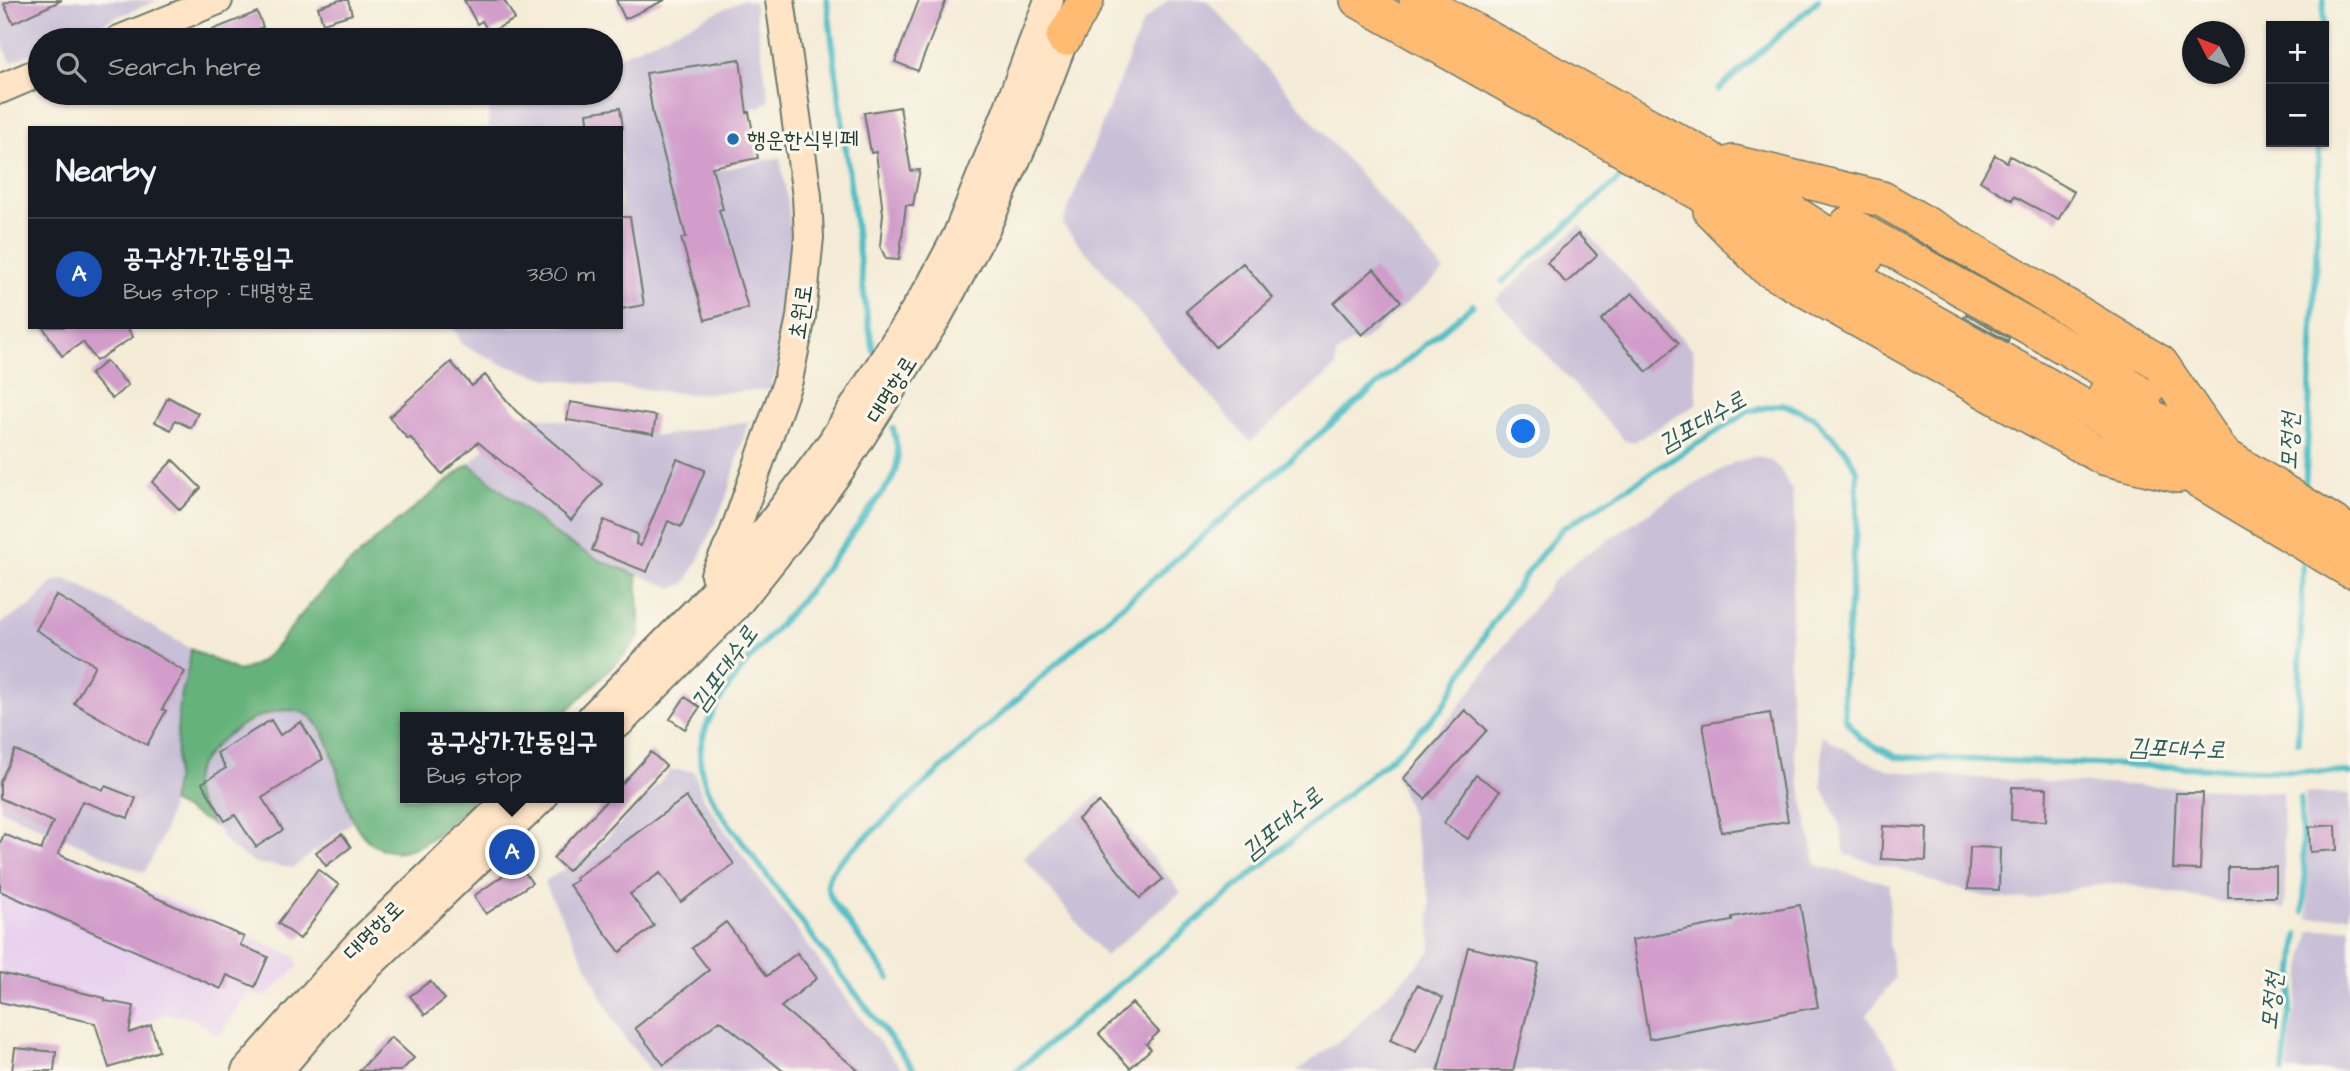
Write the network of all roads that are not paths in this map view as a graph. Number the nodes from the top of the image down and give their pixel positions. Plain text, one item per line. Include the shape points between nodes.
1 (218, 0) edge
2 (780, 0) edge
3 (1049, 0) edge
4 (1078, 0) edge
5 (1086, 0) edge
6 (1358, 0) edge
7 (1417, 0) edge
8 (149, 28) edge
9 (1064, 38) junction
10 (28, 77) edge
11 (0, 89) edge
12 (1706, 157) junction
13 (2221, 467) junction
14 (747, 496) junction
15 (771, 524) junction
16 (2343, 529) edge
17 (2347, 568) edge
18 (699, 608) junction
19 (597, 712) edge
20 (624, 718) edge
21 (505, 803) edge
22 (537, 803) edge
23 (246, 1071) edge
24 (278, 1071) edge

1 - 8 main road
2 - 14 main road, 초원로 via 809,237 788,380
3 - 15 main road, 대명항로 via 1008,110 931,285 831,442
4 - 9 main road, 대명항로
5 - 9 highway
6 - 13 highway via 1684,184 1767,268 2103,457
7 - 12 highway
9 - 20 main road, 대명항로 via 986,227 936,319 842,467 735,607
10 - 11 main road
12 - 13 highway via 1837,241 2113,397
12 - 13 highway via 1882,199 2160,363
13 - 16 highway
13 - 17 highway via 2250,510
14 - 15 main road via 755,518
14 - 18 main road, 초원로
15 - 18 main road, 대명항로
18 - 19 main road, 대명항로
21 - 23 main road, 대명항로 via 361,941
22 - 24 main road, 대명항로 via 367,967

